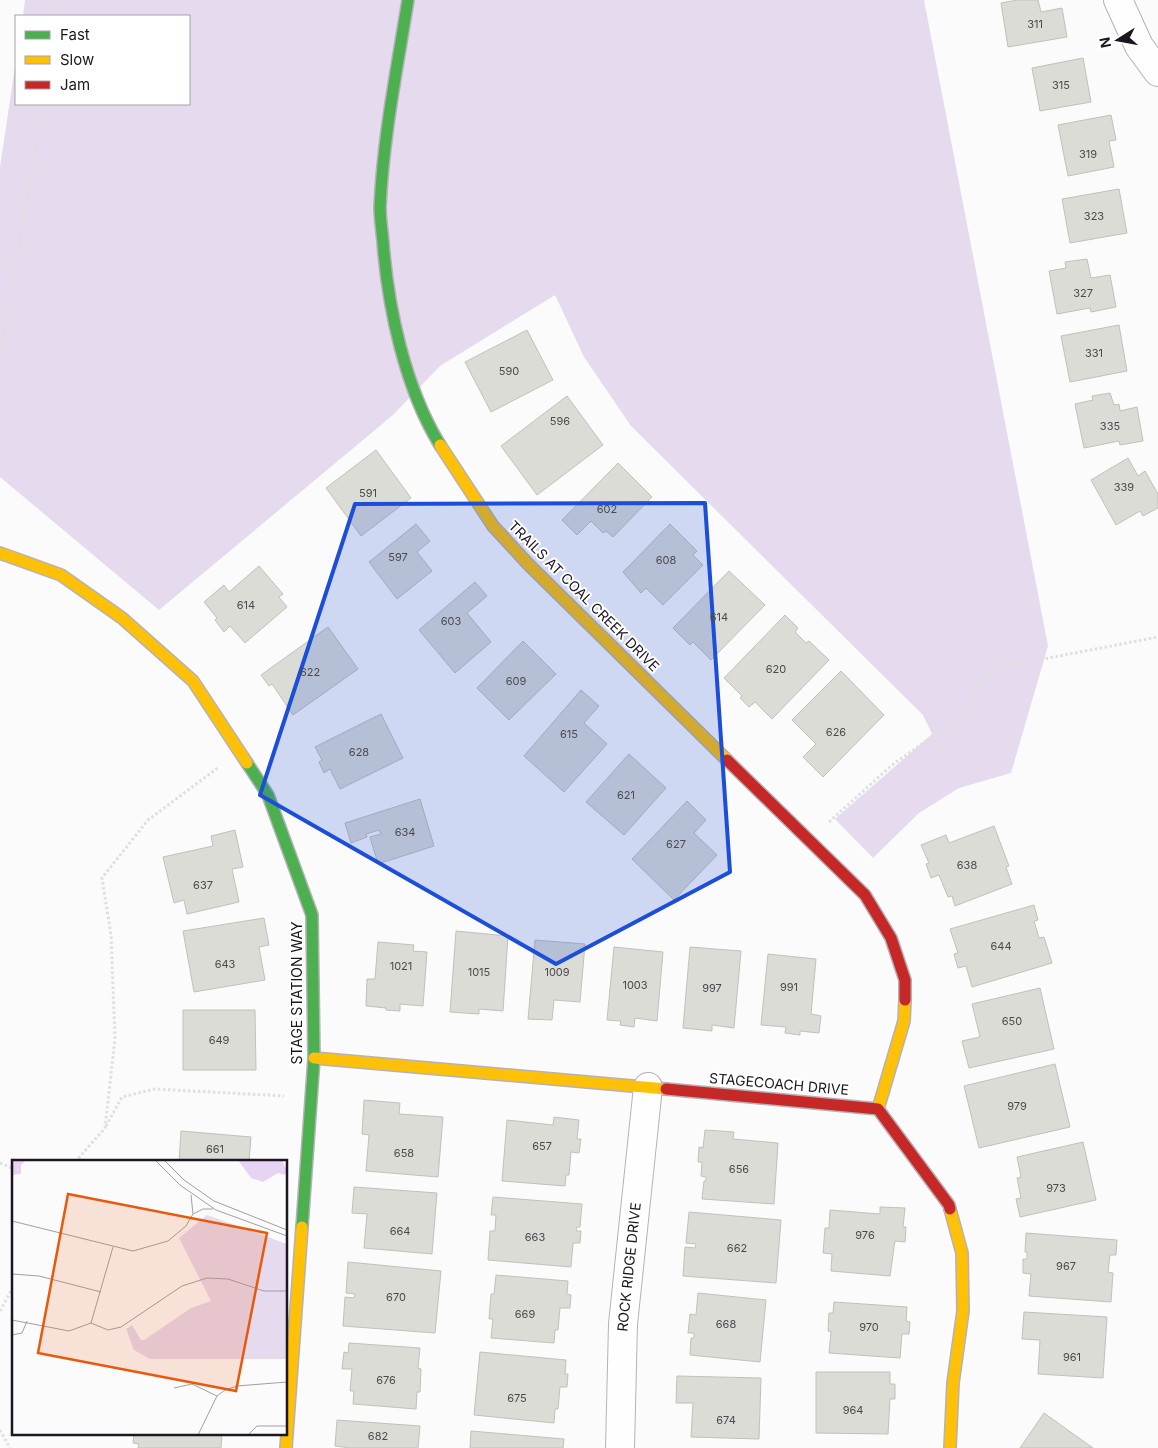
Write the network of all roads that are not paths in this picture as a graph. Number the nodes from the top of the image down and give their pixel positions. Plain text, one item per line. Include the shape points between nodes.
1 (408, 0) edge
2 (1118, 0) edge
3 (1158, 72) edge
4 (0, 553) edge
5 (314, 1058) junction
6 (648, 1087) junction
7 (878, 1109) junction
8 (288, 1420) edge
9 (620, 1448) edge
10 (950, 1448) edge

1 - 7 street, TRAILS AT COAL CREEK DRIVE via 386,143 380,209 385,273 403,360 428,426 493,526 528,564 865,895 891,938 905,980 904,1021
2 - 3 street via 1139,46
4 - 5 street, STAGE STATION WAY via 61,575 122,618 193,681 268,795 312,915
5 - 6 street, STAGECOACH DRIVE
5 - 8 street, STAGE STATION WAY
6 - 7 street, STAGECOACH DRIVE
6 - 9 street, ROCK RIDGE DRIVE via 623,1324
7 - 10 street via 949,1205 962,1253 964,1311 953,1383

